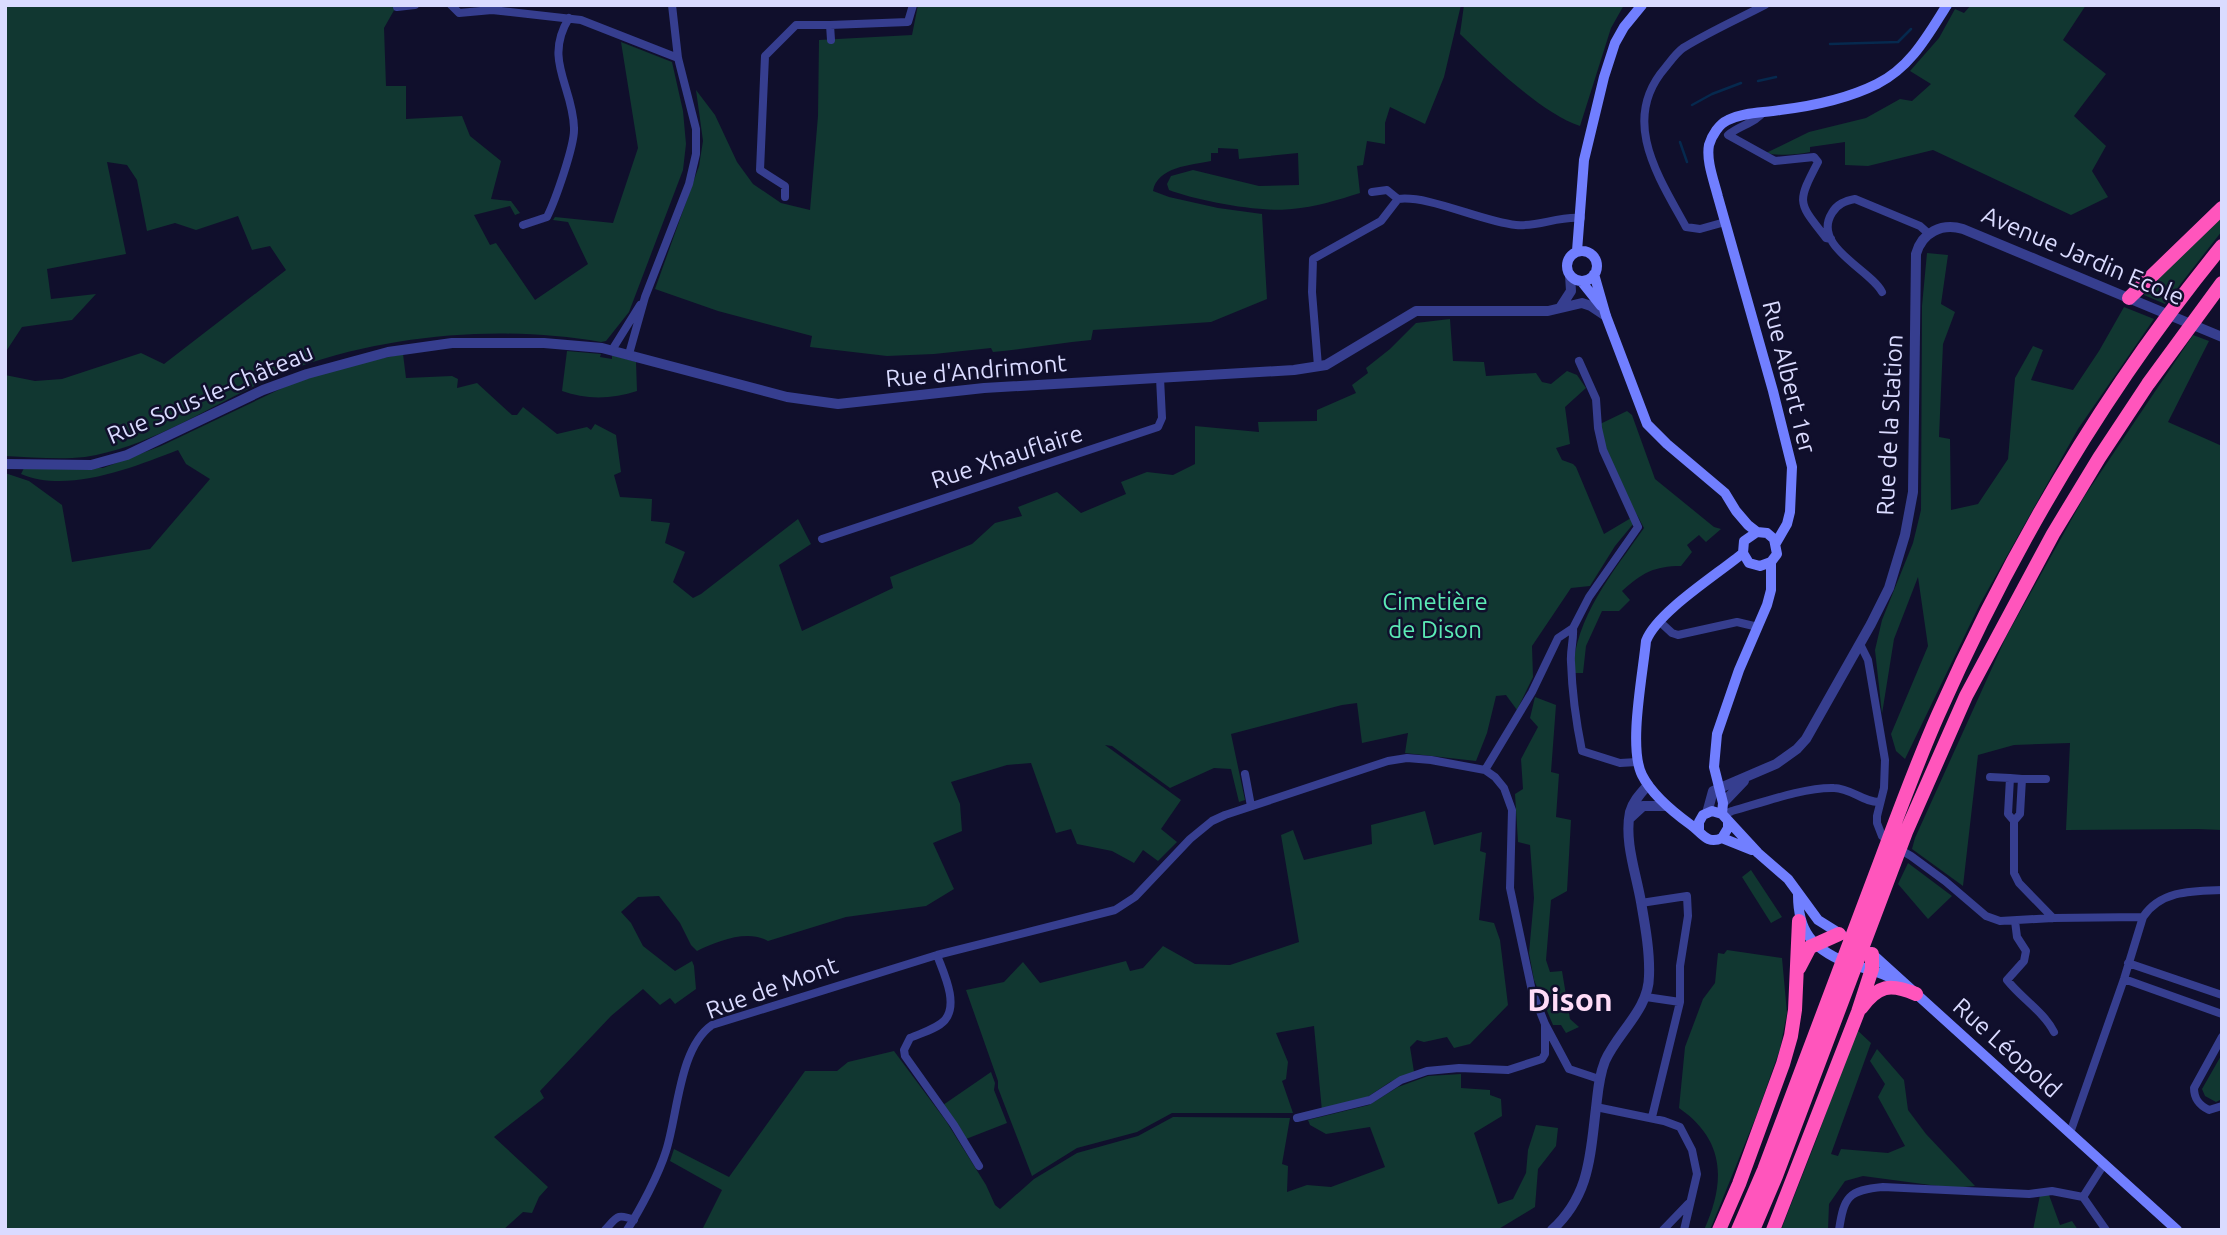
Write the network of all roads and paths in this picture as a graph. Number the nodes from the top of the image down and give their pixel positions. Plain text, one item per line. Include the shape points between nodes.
1 (415, 5) edge
2 (451, 5) edge
3 (672, 5) edge
4 (913, 5) edge
5 (1642, 5) edge
6 (1765, 5) edge
7 (1947, 5) edge
8 (397, 7) dead end
9 (569, 18) junction
10 (830, 25) junction
11 (831, 40) dead end
12 (678, 58) junction
13 (1764, 111) junction
14 (1372, 192) dead end
15 (785, 197) dead end
16 (1398, 199) junction
17 (2222, 208) edge
18 (1575, 218) junction
19 (1725, 222) junction
20 (523, 225) dead end
21 (1929, 234) junction
22 (1831, 239) junction
23 (2222, 246) edge
24 (1577, 251) junction
25 (1594, 274) junction
26 (1570, 275) junction
27 (1581, 281) junction
28 (2222, 283) edge
29 (1882, 292) dead end
30 (645, 297) junction
31 (2129, 298) junction
32 (1560, 308) junction
33 (1606, 314) junction
34 (2220, 336) edge
35 (612, 350) junction
36 (388, 352) joint
37 (629, 354) junction
38 (1579, 361) dead end
39 (1318, 366) junction
40 (1160, 378) junction
41 (5, 464) edge
42 (1736, 511) junction
43 (1757, 532) junction
44 (822, 539) dead end
45 (1745, 540) junction
46 (1776, 543) junction
47 (1743, 553) junction
48 (1771, 562) junction
49 (1661, 619) junction
50 (1758, 627) junction
51 (1573, 628) junction
52 (1860, 645) junction
53 (1637, 762) junction
54 (1486, 770) junction
55 (1245, 774) dead end
56 (1990, 777) dead end
57 (1748, 778) junction
58 (2010, 778) junction
59 (2022, 779) junction
60 (2046, 779) dead end
61 (1648, 785) junction
62 (1718, 787) junction
63 (1880, 802) junction
64 (1251, 806) junction
65 (1667, 806) junction
66 (1707, 813) junction
67 (1724, 814) junction
68 (1630, 818) junction
69 (2014, 821) junction
70 (1899, 828) junction
71 (1699, 831) junction
72 (1722, 838) junction
73 (1758, 853) junction
74 (2222, 890) edge
75 (1798, 895) junction
76 (1642, 903) junction
77 (2143, 917) junction
78 (2053, 918) junction
79 (1799, 921) junction
80 (2015, 921) junction
81 (1839, 934) junction
82 (1816, 944) junction
83 (937, 955) junction
84 (1872, 961) junction
85 (2128, 964) junction
86 (1797, 976) junction
87 (2124, 979) junction
88 (1841, 984) junction
89 (1916, 994) junction
90 (2222, 995) edge
91 (1646, 997) junction
92 (1681, 1002) junction
93 (1858, 1012) junction
94 (2222, 1014) edge
95 (1545, 1024) junction
96 (2054, 1032) dead end
97 (2222, 1037) edge
98 (1599, 1079) junction
99 (2222, 1106) edge
100 (1596, 1107) junction
101 (1652, 1117) junction
102 (1297, 1118) dead end
103 (2070, 1133) junction
104 (2104, 1164) junction
105 (979, 1166) dead end
106 (2083, 1197) junction
107 (1690, 1202) junction
108 (634, 1220) junction
109 (605, 1230) edge
110 (627, 1230) edge
111 (1552, 1230) edge
112 (1663, 1230) edge
113 (1684, 1230) edge
114 (1718, 1230) edge
115 (1738, 1230) edge
116 (1753, 1230) edge
117 (1773, 1230) edge
118 (1839, 1230) edge
119 (2106, 1230) edge
120 (2177, 1230) edge

1 - 8 street
2 - 9 street via 459,13 492,10
3 - 12 street
4 - 10 street via 908,22
5 - 18 main road via 1623,27 1604,77
6 - 19 street via 1681,50 1650,86 1643,128 1646,145 1686,226 1700,229
7 - 13 main road, Rue Albert 1er via 1917,52 1877,84 1816,105
9 - 12 street
9 - 20 street via 557,46 574,135 547,217
10 - 11 street
10 - 15 street via 796,25 765,56 760,170 785,186
12 - 30 street via 696,129 696,154
13 - 19 main road, Rue Albert 1er via 1726,120 1709,146
13 - 22 street via 1758,120 1741,124 1728,135 1775,161 1814,157 1818,162 1802,194 1802,204
14 - 16 street via 1387,190
16 - 18 street via 1413,198 1517,225
16 - 39 street via 1381,221 1313,259
17 - 31 highway
18 - 24 main road
19 - 46 main road, Rue Albert 1er via 1791,467 1790,512
21 - 22 street via 1855,199 1832,212
21 - 31 street, Avenue Jardin Ecole via 1949,227 1963,229
21 - 52 street, Rue de la Station via 1916,254 1909,518 1889,588
22 - 29 street
23 - 70 highway via 2129,371 2033,524 1937,716
24 - 25 main road via 1588,252 1595,259
24 - 26 main road via 1568,259
25 - 27 main road
25 - 33 main road
26 - 27 main road
26 - 32 street via 1571,291
27 - 33 main road
28 - 70 highway via 2148,384 2053,534
30 - 35 street
30 - 37 street
31 - 34 street, Avenue Jardin Ecole
32 - 33 street, Rue d'Andrimont via 1582,303
32 - 39 street, Rue d'Andrimont via 1416,312 1344,356
33 - 42 main road via 1647,424 1715,483
35 - 36 street, Rue d'Andrimont via 514,342 452,343
35 - 37 street, Rue d'Andrimont
36 - 41 street, Rue Sous-le-Château via 263,390 127,455 91,465
37 - 40 street, Rue d'Andrimont via 787,397 838,404 984,388
38 - 51 street via 1596,399 1603,450 1638,527
39 - 40 street, Rue d'Andrimont
40 - 44 street, Rue Xhauflaire via 1162,418 1158,427
42 - 43 main road
42 - 45 main road
43 - 45 main road
43 - 46 main road via 1771,535
45 - 47 main road
46 - 48 main road via 1777,554
47 - 48 main road via 1755,565
47 - 49 main road
48 - 50 main road via 1771,590
49 - 50 street via 1678,635 1737,622
49 - 53 main road via 1646,641 1634,746
50 - 62 main road via 1717,734 1714,767
51 - 53 street via 1570,657 1581,751 1620,763
51 - 54 street via 1558,638
52 - 57 street, Rue de la Station via 1805,739 1787,757
52 - 63 street via 1868,660 1885,760
53 - 61 main road
54 - 64 street, Rue de Mont via 1407,758
54 - 95 street via 1510,801 1513,908 1532,991
55 - 64 street
56 - 58 street
57 - 62 street, Rue de la Station
57 - 67 street, Rue de la Station
58 - 59 street
58 - 69 street via 2008,814
59 - 60 street
59 - 69 street via 2020,814
61 - 65 main road
61 - 68 street via 1634,802
62 - 66 street via 1711,794
62 - 67 main road
63 - 67 street via 1831,788
63 - 80 street via 1877,823 1890,844 1986,916
64 - 83 street, Rue de Mont via 1212,821 1135,897 1115,909
65 - 68 street via 1643,806
65 - 71 main road
66 - 67 main road
66 - 71 main road
67 - 72 main road via 1726,834
67 - 73 main road, Rue Léopold
68 - 76 street via 1629,840
69 - 78 street via 2014,873
70 - 88 highway
71 - 72 main road via 1709,840
72 - 73 main road, Rue Léopold
73 - 75 main road, Rue Léopold via 1788,879
74 - 77 street via 2176,893
75 - 79 main road
75 - 81 main road, Rue Léopold via 1818,920
76 - 91 street via 1650,977
76 - 92 street via 1687,896
77 - 78 street
77 - 85 street
78 - 80 street
79 - 82 main road, Rue Léopold
79 - 86 highway
80 - 96 street via 2017,937 2026,951 2024,961 2007,980
81 - 82 highway
81 - 84 main road, Rue Léopold via 1858,942
82 - 84 main road, Rue Léopold via 1846,962
82 - 86 highway via 1806,952
83 - 105 street via 948,985 948,1014 934,1028 910,1038 905,1056
83 - 108 street, Rue de Mont via 705,1030 687,1065 666,1153
84 - 89 main road, Rue Léopold
84 - 93 highway
85 - 87 street
85 - 90 street
86 - 114 highway via 1791,1036 1783,1064
87 - 94 street
87 - 103 street
88 - 115 highway
88 - 116 highway
89 - 93 highway via 1886,988 1870,996
89 - 103 main road, Rue Léopold
91 - 92 street
91 - 98 street via 1606,1059
92 - 101 street
93 - 117 highway
95 - 98 street via 1569,1069
95 - 102 street via 1542,1059 1508,1070 1427,1071 1401,1080 1370,1101
97 - 99 street via 2194,1096 2209,1110
98 - 100 street
100 - 101 street
100 - 111 street via 1588,1169 1579,1196
101 - 107 street via 1680,1127 1692,1150 1697,1174
103 - 104 main road, Rue Léopold
104 - 106 street
104 - 120 main road, Rue Léopold
106 - 118 street via 2052,1191 1865,1189 1850,1194 1844,1202
106 - 119 street
107 - 112 street
107 - 113 street
108 - 109 street via 617,1216
108 - 110 street, Rue de Mont

